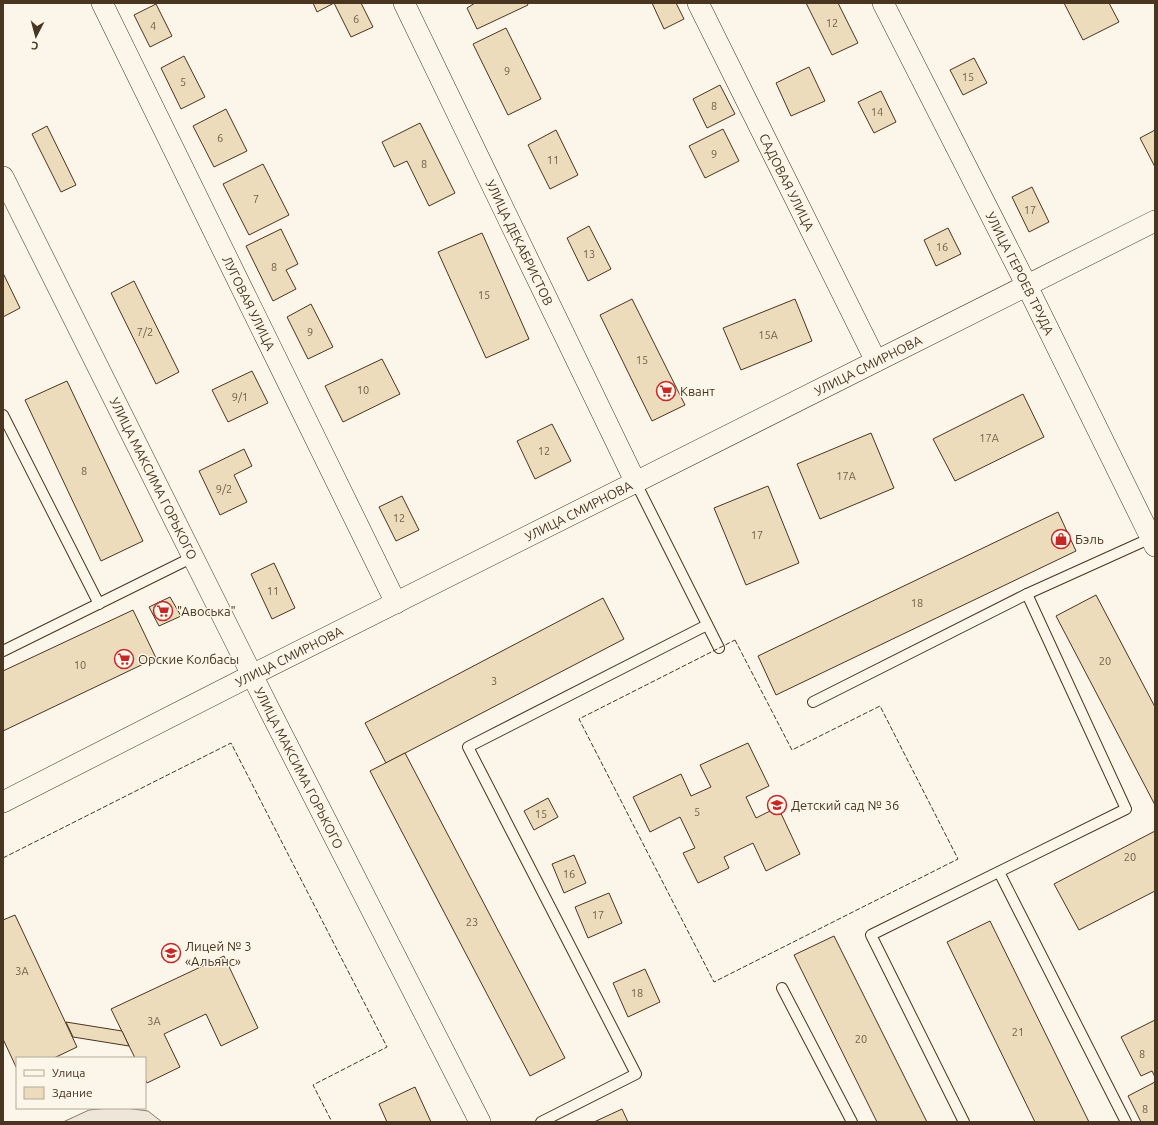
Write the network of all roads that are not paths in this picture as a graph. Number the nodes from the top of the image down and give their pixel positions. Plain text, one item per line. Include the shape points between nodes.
1 (102, 3) edge
2 (404, 3) edge
3 (698, 3) edge
4 (883, 3) edge
5 (3, 177) edge
6 (1155, 221) edge
7 (1027, 286) junction
8 (876, 361) junction
9 (3, 415) edge
10 (636, 483) junction
11 (1153, 542) edge
12 (193, 557) junction
13 (1027, 594) junction
14 (396, 603) junction
15 (99, 604) junction
16 (707, 625) junction
17 (719, 648) dead end
18 (3, 651) edge
19 (252, 675) junction
20 (813, 702) dead end
21 (3, 802) edge
22 (999, 872) junction
23 (782, 988) dead end
24 (480, 1122) edge
25 (541, 1122) edge
26 (852, 1122) edge
27 (964, 1122) edge
28 (1126, 1122) edge

1 - 14 street, ЛУГОВАЯ УЛИЦА
2 - 10 street, УЛИЦА ДЕКАБРИСТОВ
3 - 8 street, САДОВАЯ УЛИЦА
4 - 7 street, УЛИЦА ГЕРОЕВ ТРУДА
5 - 12 street, УЛИЦА МАКСИМА ГОРЬКОГО
6 - 7 street, УЛИЦА СМИРНОВА
7 - 8 street, УЛИЦА СМИРНОВА
7 - 11 street, УЛИЦА ГЕРОЕВ ТРУДА
8 - 10 street, УЛИЦА СМИРНОВА
9 - 15 lane
10 - 14 street, УЛИЦА СМИРНОВА
10 - 16 lane
11 - 13 lane
12 - 15 lane
12 - 19 street, УЛИЦА МАКСИМА ГОРЬКОГО
13 - 20 lane
13 - 22 lane via 1126,808
14 - 19 street, УЛИЦА СМИРНОВА
15 - 18 lane
16 - 17 lane
16 - 25 lane via 468,747 636,1074
19 - 21 street, УЛИЦА СМИРНОВА
19 - 24 street, УЛИЦА МАКСИМА ГОРЬКОГО
22 - 27 lane via 871,935
22 - 28 lane
23 - 26 lane

